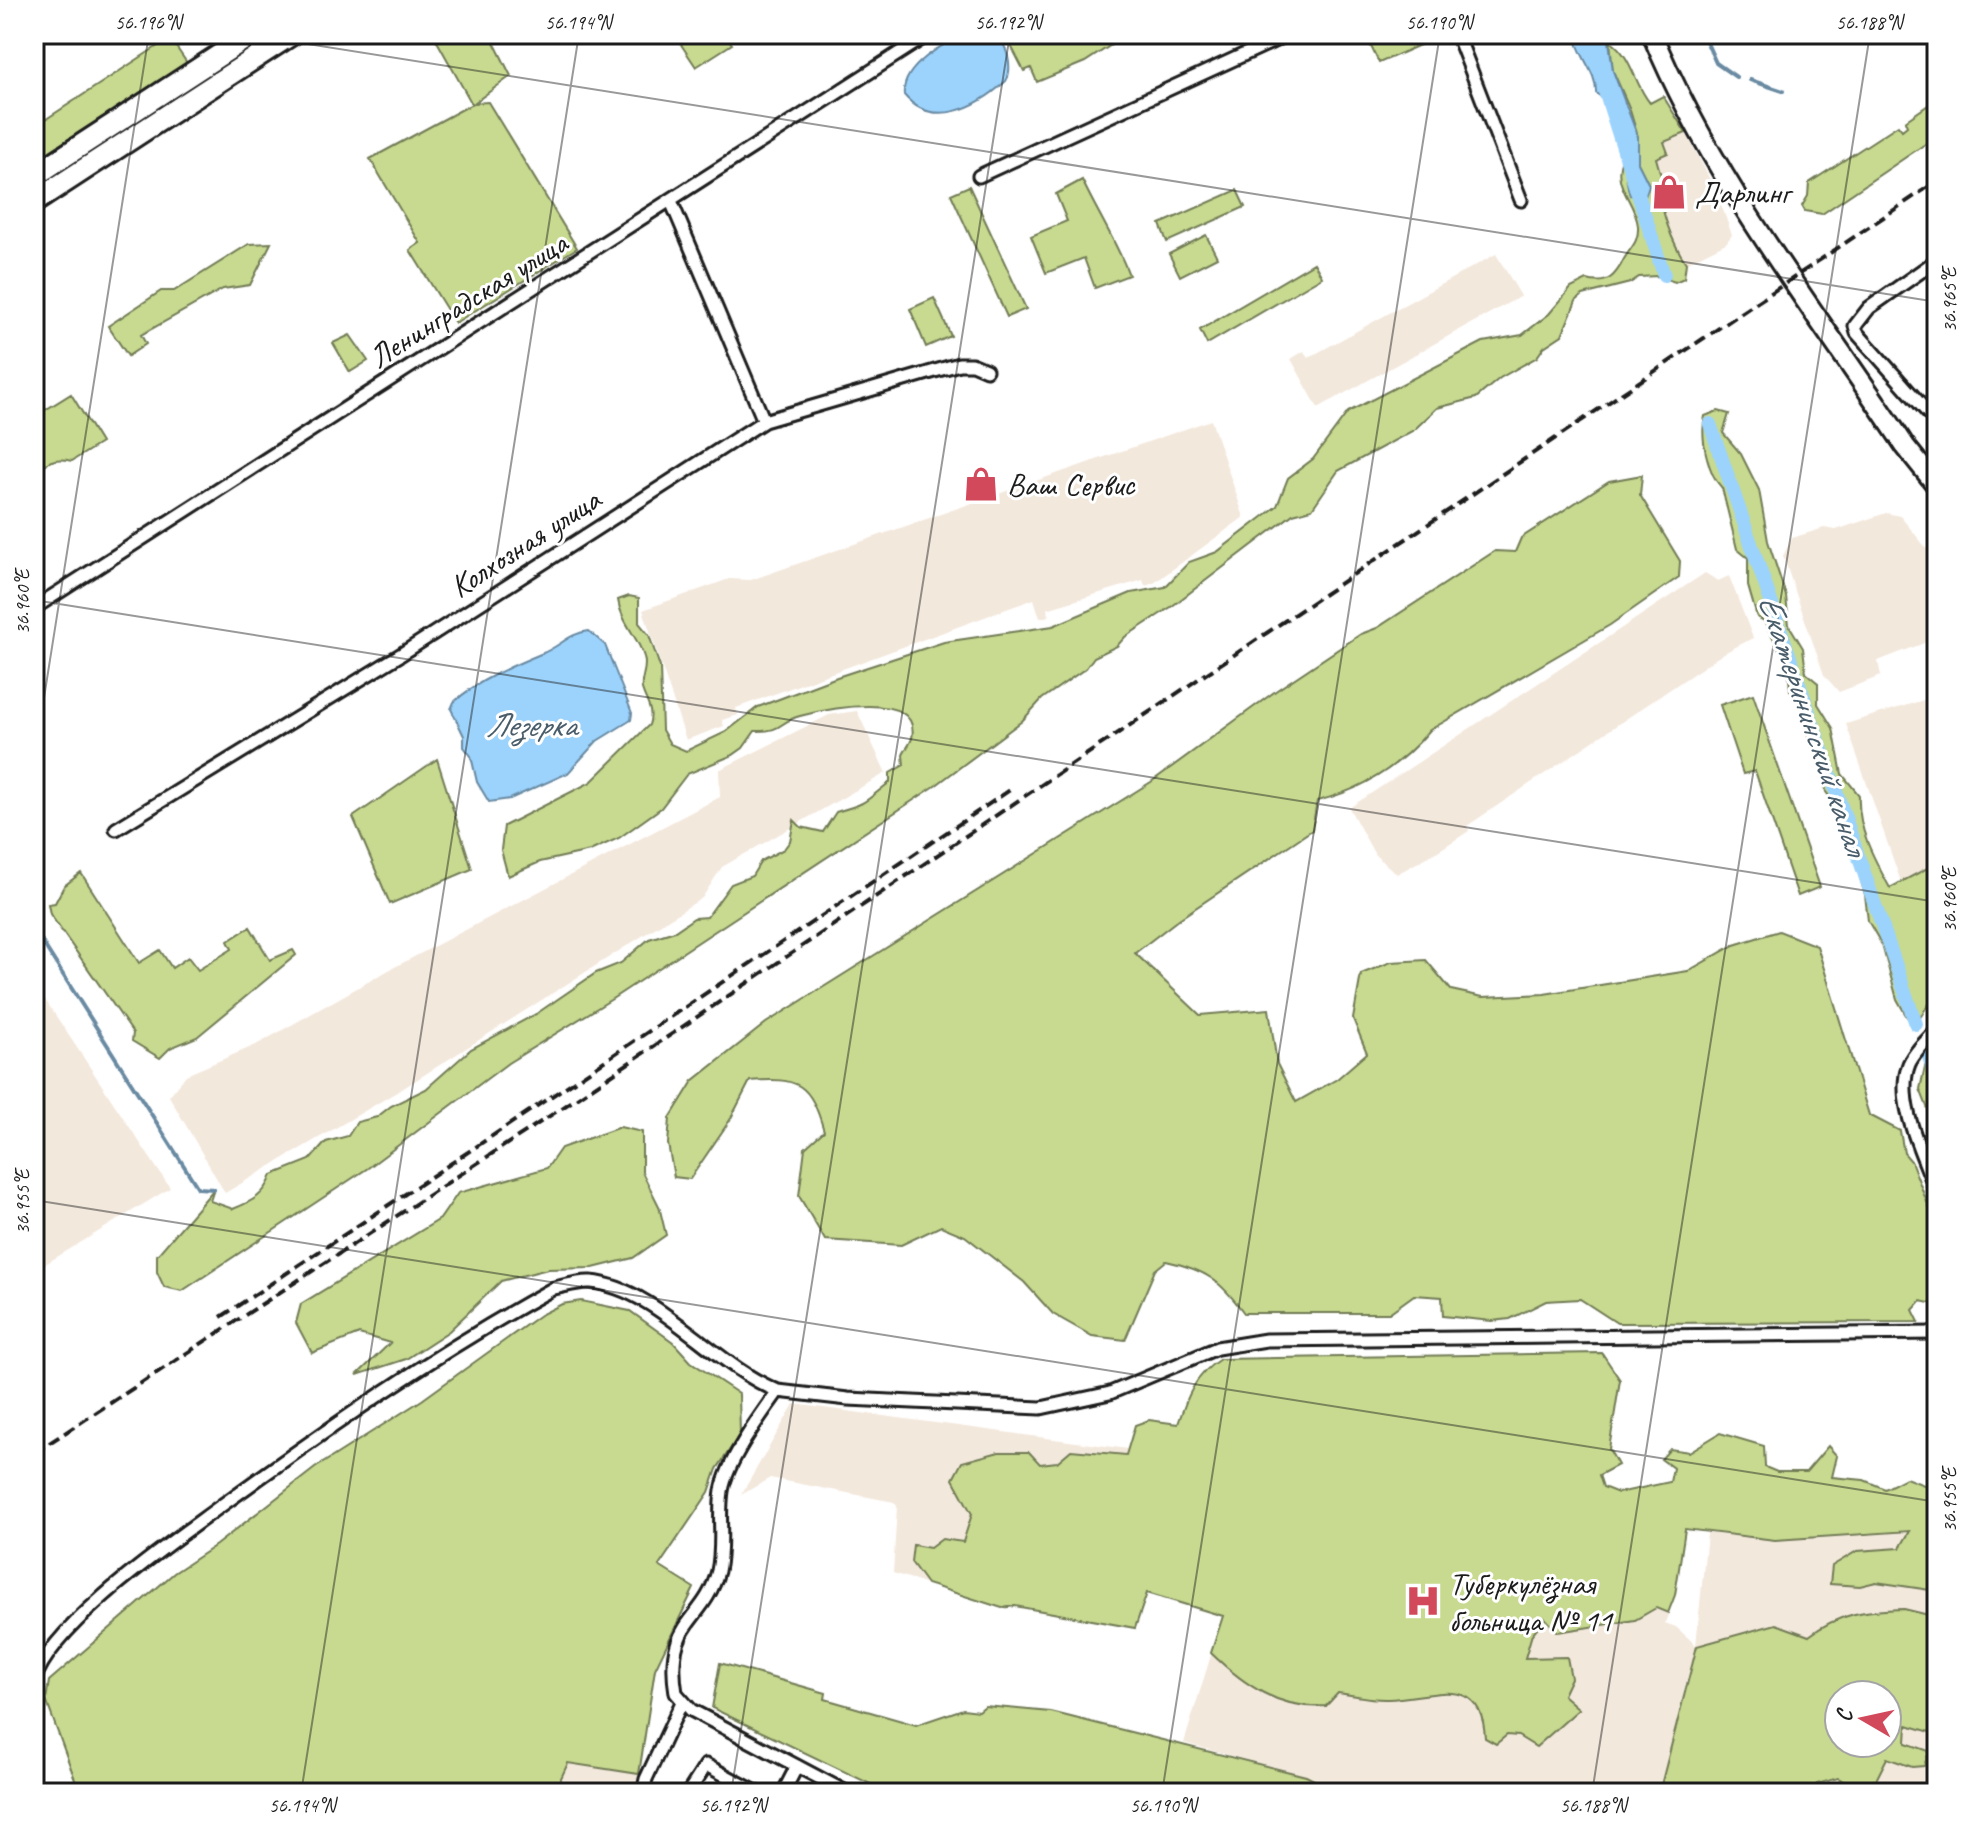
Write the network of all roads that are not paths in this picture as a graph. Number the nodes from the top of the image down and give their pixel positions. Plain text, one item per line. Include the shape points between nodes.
1 (252, 34) edge
2 (292, 34) edge
3 (929, 34) edge
4 (1289, 34) edge
5 (1457, 34) edge
6 (1652, 34) edge
7 (34, 176) edge
8 (979, 176) dead end
9 (1521, 200) dead end
10 (671, 201) junction
11 (34, 202) edge
12 (1937, 260) edge
13 (986, 370) dead end
14 (764, 421) junction
15 (1937, 423) edge
16 (1934, 478) edge
17 (34, 608) edge
18 (116, 829) dead end
19 (1937, 1030) edge
20 (1937, 1193) edge
21 (1937, 1333) edge
22 (778, 1391) junction
23 (34, 1681) edge
24 (682, 1702) junction
25 (797, 1766) junction
26 (643, 1793) edge
27 (688, 1793) edge
28 (758, 1793) edge
29 (783, 1793) edge
30 (848, 1793) edge

1 - 7 highway
2 - 11 highway
3 - 10 street, Ленинградская улица
4 - 8 street
5 - 9 street
6 - 16 main road via 1725,176 1905,446
10 - 14 street
10 - 17 street, Ленинградская улица
12 - 15 street via 1869,308 1855,326
13 - 14 street, Колхозная улица via 959,364
14 - 18 street, Колхозная улица via 400,655
19 - 20 street via 1908,1067 1905,1081 1910,1115
21 - 22 street via 1266,1340 1217,1348 1101,1396 1041,1408
22 - 23 street via 751,1380 647,1302 617,1287 588,1282 554,1288 355,1408 133,1570 38,1666
22 - 24 street via 722,1488 717,1572 678,1635 674,1653 676,1693
24 - 25 street
24 - 26 street
25 - 29 street
25 - 30 street
27 - 28 street via 706,1765

